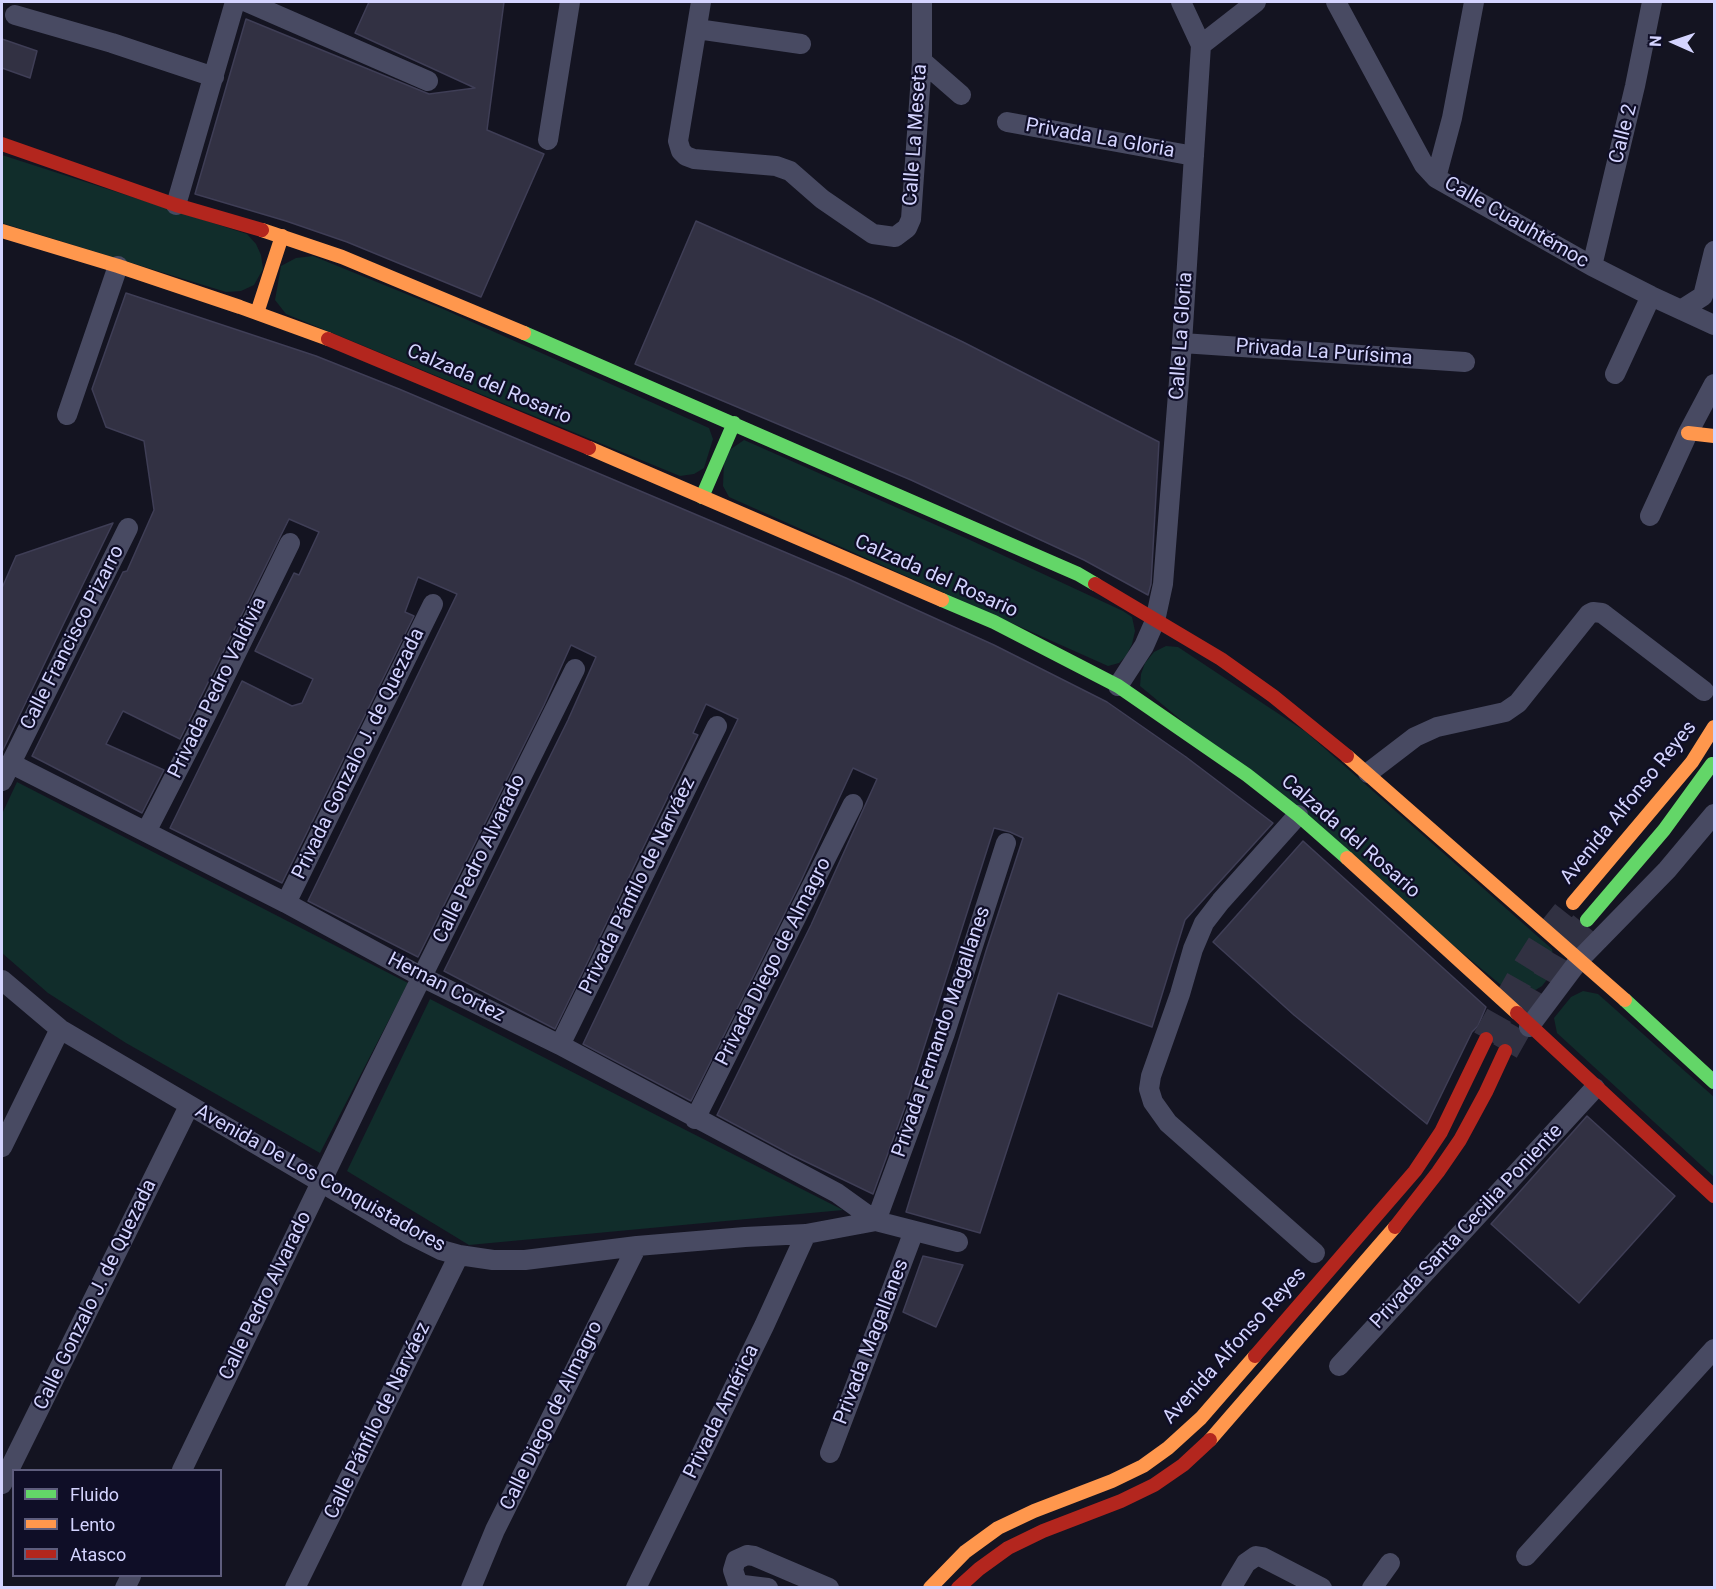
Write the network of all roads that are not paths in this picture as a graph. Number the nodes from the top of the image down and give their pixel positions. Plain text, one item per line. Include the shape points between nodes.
1 (235, 2) edge
2 (247, 2) edge
3 (570, 2) edge
4 (701, 2) edge
5 (922, 2) edge
6 (1180, 2) edge
7 (1256, 2) edge
8 (1336, 2) edge
9 (1474, 2) edge
10 (1652, 2) edge
11 (15, 15) dead end
12 (697, 29) junction
13 (801, 44) dead end
14 (1201, 45) junction
15 (922, 61) junction
16 (214, 76) junction
17 (428, 81) dead end
18 (961, 95) dead end
19 (1007, 122) dead end
20 (548, 140) dead end
21 (2, 144) edge
22 (1194, 156) junction
23 (1436, 178) junction
24 (176, 205) junction
25 (2, 231) edge
26 (282, 236) junction
27 (1714, 251) edge
28 (118, 266) junction
29 (1592, 266) junction
30 (1651, 296) junction
31 (1682, 310) junction
32 (257, 312) junction
33 (1714, 325) edge
34 (1182, 343) junction
35 (1465, 362) dead end
36 (1615, 374) dead end
37 (1714, 384) edge
38 (67, 415) dead end
39 (734, 423) junction
40 (1688, 434) junction
41 (1714, 436) edge
42 (702, 497) junction
43 (1650, 516) dead end
44 (128, 528) dead end
45 (290, 543) dead end
46 (433, 604) dead end
47 (1155, 621) junction
48 (575, 669) dead end
49 (1118, 686) junction
50 (1704, 692) dead end
51 (717, 726) dead end
52 (1714, 727) edge
53 (1714, 761) edge
54 (10, 764) junction
55 (1368, 773) junction
56 (2, 781) edge
57 (854, 804) dead end
58 (1714, 814) edge
59 (1298, 815) junction
60 (146, 832) junction
61 (1006, 843) dead end
62 (286, 903) junction
63 (1573, 903) tunnel mouth
64 (1587, 920) tunnel mouth
65 (1580, 959) junction
66 (422, 977) junction
67 (2, 980) edge
68 (1529, 1027) junction
69 (60, 1029) junction
70 (1486, 1039) tunnel mouth
71 (560, 1046) junction
72 (1505, 1051) tunnel mouth
73 (1714, 1082) edge
74 (1595, 1088) junction
75 (189, 1106) junction
76 (695, 1119) junction
77 (2, 1147) edge
78 (321, 1183) junction
79 (1714, 1196) edge
80 (876, 1221) junction
81 (914, 1231) junction
82 (806, 1234) junction
83 (958, 1242) dead end
84 (637, 1246) junction
85 (1315, 1253) dead end
86 (459, 1255) junction
87 (1714, 1349) edge
88 (1339, 1366) dead end
89 (830, 1453) dead end
90 (182, 1469) edge
91 (2, 1484) edge
92 (1526, 1556) dead end
93 (1390, 1563) dead end
94 (295, 1587) edge
95 (471, 1587) edge
96 (636, 1587) edge
97 (768, 1587) edge
98 (829, 1587) edge
99 (930, 1587) edge
100 (958, 1587) edge
101 (1231, 1587) edge
102 (1322, 1587) edge
103 (1372, 1587) edge

1 - 16 street
2 - 17 street
3 - 20 street
4 - 12 street
5 - 15 street, Calle La Meseta
6 - 14 street
7 - 14 street
8 - 23 street, Calle Cuauhtémoc via 1424,165
9 - 23 street
10 - 29 street, Calle 2
11 - 16 street
12 - 13 street
12 - 15 street, Calle La Meseta via 678,141 681,151 694,159 776,166 790,171 873,234 895,237 911,219
14 - 22 street, Calle La Gloria
15 - 18 street
16 - 24 street
19 - 22 street, Privada La Gloria
21 - 24 street
22 - 34 street, Calle La Gloria
23 - 29 street, Calle Cuauhtémoc
24 - 26 street
25 - 28 street, Calzada del Rosario
26 - 32 street
26 - 39 street via 472,310
27 - 31 street via 1703,296
28 - 32 street, Calzada del Rosario
28 - 38 street
29 - 30 street, Calle Cuauhtémoc
30 - 31 street, Calle Cuauhtémoc
30 - 36 street
31 - 33 street, Calle Cuauhtémoc
32 - 42 street, Calzada del Rosario via 578,442
34 - 35 street, Privada La Purísima
34 - 47 street, Calle La Gloria via 1164,584
37 - 40 street
39 - 42 street
39 - 47 street via 1078,574
40 - 41 street
40 - 43 street
42 - 49 street, Calzada del Rosario via 994,622
44 - 54 street, Calle Francisco Pizarro
45 - 60 street, Privada Pedro Valdivia
46 - 62 street, Privada Gonzalo J. de Quezada
47 - 49 street, Calle La Gloria
47 - 55 street via 1273,696
48 - 66 street, Calle Pedro Alvarado
49 - 59 street, Calzada del Rosario
50 - 55 street via 1597,612 1589,614 1518,704 1505,712 1426,732
51 - 71 street, Privada Pánfilo de Narváez
52 - 63 street, Avenida Alfonso Reyes via 1692,762
53 - 64 street, Avenida Alfonso Reyes via 1664,830
54 - 56 street, Calle Francisco Pizarro
54 - 60 street, Hernan Cortez
55 - 65 street
57 - 76 street, Privada Diego de Almagro
58 - 65 street via 1667,870
59 - 68 street, Calzada del Rosario
59 - 85 street via 1204,923 1150,1076 1149,1089 1168,1123
60 - 62 street, Hernan Cortez
61 - 80 street, Privada Fernando Magallanes via 945,1033
62 - 66 street, Hernan Cortez
65 - 68 street
65 - 73 street
66 - 71 street, Hernan Cortez
66 - 78 street, Calle Pedro Alvarado
67 - 69 street, Avenida De Los Conquistadores
68 - 74 street, Calzada del Rosario
69 - 75 street, Avenida De Los Conquistadores
69 - 77 street
70 - 99 street, Avenida Alfonso Reyes via 1441,1132 1415,1171 1201,1418 1143,1466 998,1528 965,1552
71 - 76 street, Hernan Cortez
72 - 100 street, Avenida Alfonso Reyes via 1460,1140 1401,1221 1209,1441 1154,1485 1008,1548
74 - 79 street, Calzada del Rosario
74 - 88 street, Privada Santa Cecilia Poniente
75 - 78 street, Avenida De Los Conquistadores
75 - 91 street, Calle Gonzalo J. de Quezada
76 - 80 street, Hernan Cortez via 837,1193
78 - 86 street, Avenida De Los Conquistadores via 407,1233
78 - 90 street, Calle Pedro Alvarado
80 - 81 street, Avenida De Los Conquistadores
80 - 82 street, Avenida De Los Conquistadores
81 - 83 street, Avenida De Los Conquistadores
81 - 89 street, Privada Magallanes
82 - 84 street, Avenida De Los Conquistadores
82 - 96 street, Privada América
84 - 86 street, Avenida De Los Conquistadores via 525,1260
84 - 95 street, Calle Diego de Almagro via 495,1530
86 - 94 street, Calle Pánfilo de Narváez
87 - 92 street
93 - 103 street
97 - 98 street via 737,1582 733,1570 736,1560 754,1556
101 - 102 street via 1246,1563 1256,1556

